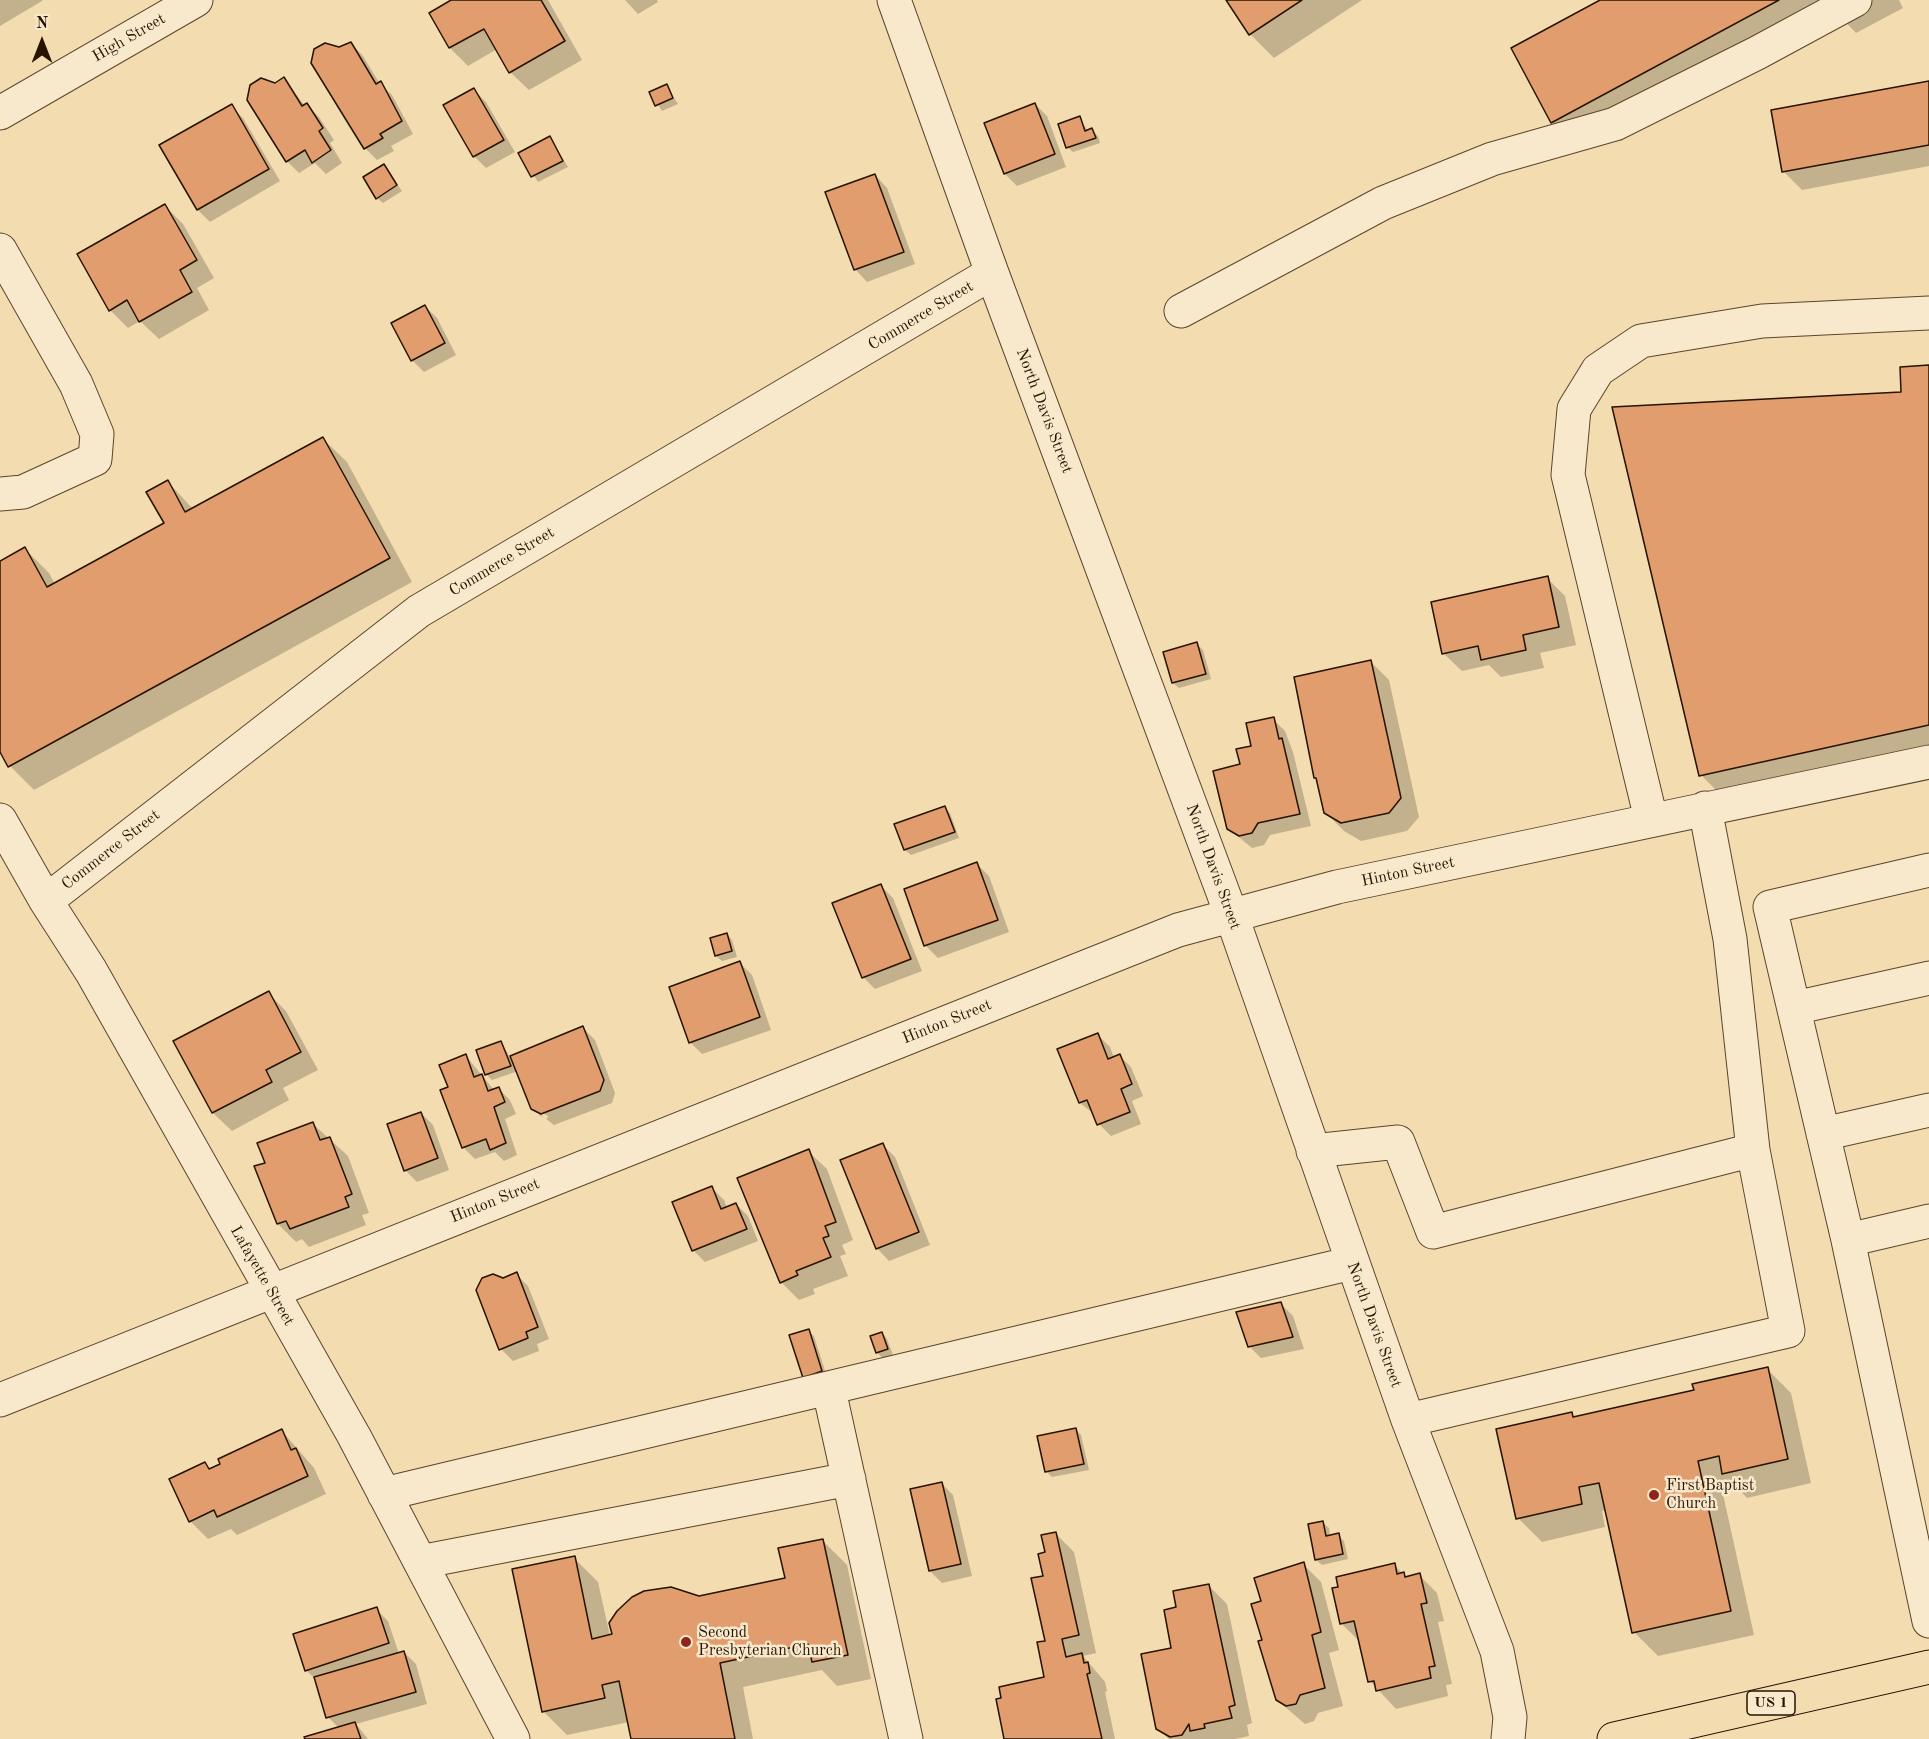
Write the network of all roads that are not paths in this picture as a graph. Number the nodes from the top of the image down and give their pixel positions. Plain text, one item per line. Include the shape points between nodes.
1 (196, 0) edge
2 (894, 0) edge
3 (1855, 0) edge
4 (0, 113) edge
5 (0, 250) edge
6 (992, 273) junction
7 (1181, 311) dead end
8 (1929, 313) edge
9 (0, 494) edge
10 (1929, 762) edge
11 (1705, 808) junction
12 (1651, 819) junction
13 (2, 828) edge
14 (1929, 870) edge
15 (46, 901) junction
16 (1231, 914) junction
17 (1929, 978) edge
18 (1794, 1008) junction
19 (1929, 1110) edge
20 (1823, 1134) junction
21 (1752, 1150) junction
22 (1313, 1151) junction
23 (1929, 1221) edge
24 (1848, 1240) junction
25 (1352, 1263) junction
26 (270, 1290) junction
27 (829, 1390) junction
28 (0, 1400) edge
29 (1408, 1420) junction
30 (849, 1479) junction
31 (384, 1494) junction
32 (420, 1562) junction
33 (1929, 1621) edge
34 (1929, 1667) edge
35 (1686, 1731) edge
36 (513, 1739) edge
37 (906, 1739) edge
38 (1508, 1739) edge
39 (1614, 1739) edge

1 - 4 street, High Street
2 - 6 street, North Davis Street
3 - 7 street via 1616,124 1492,159 1383,203
5 - 9 street via 76,384 97,434 95,459 23,492
6 - 15 street, Commerce Street via 419,611
6 - 16 street, North Davis Street
8 - 12 street via 1762,321 1641,341 1598,370 1574,409 1568,475
10 - 11 street, Hinton Street
11 - 12 street, Hinton Street
11 - 21 street via 1730,939
12 - 16 street, Hinton Street
13 - 15 street, Lafayette Street
14 - 18 street via 1770,907
15 - 26 street, Lafayette Street via 91,971
16 - 22 street, North Davis Street
16 - 26 street, Hinton Street via 1178,930
17 - 18 street
18 - 20 street
19 - 20 street
20 - 24 street
21 - 22 street via 1433,1233 1398,1142
21 - 29 street via 1788,1331
22 - 25 street, North Davis Street
23 - 24 street
24 - 33 street
25 - 27 street
25 - 29 street, North Davis Street
26 - 28 street, Hinton Street
26 - 31 street, Lafayette Street
27 - 30 street
27 - 31 street
29 - 38 street, North Davis Street via 1497,1651 1510,1717
30 - 32 street
30 - 37 street
31 - 32 street, Lafayette Street
32 - 36 street, Lafayette Street
34 - 35 main road, US 1
35 - 39 main road, US 1

